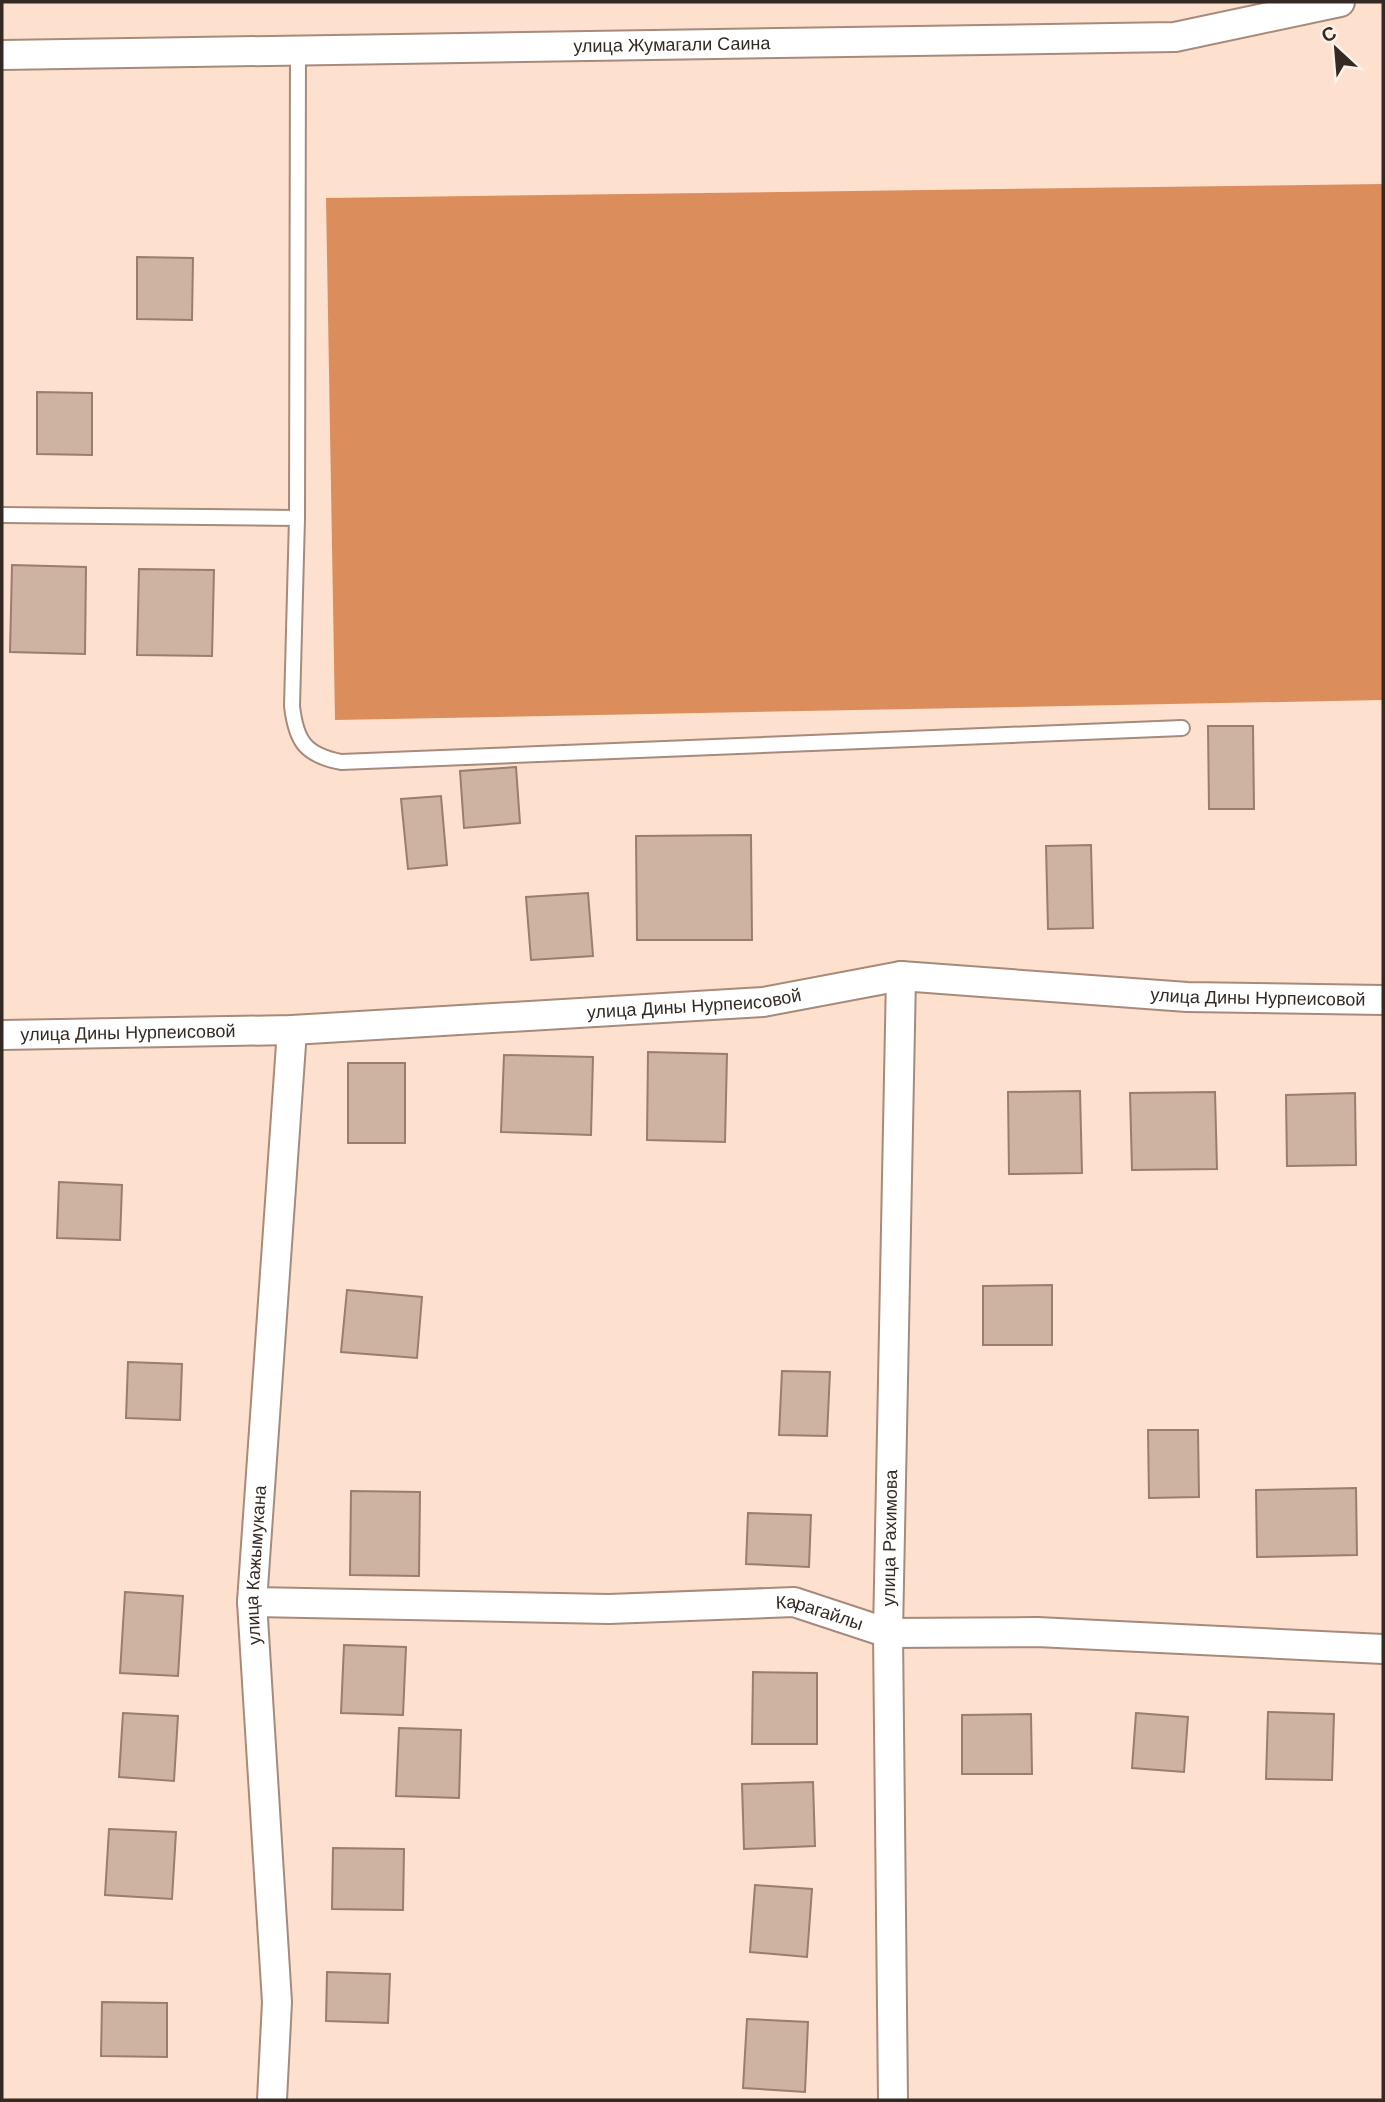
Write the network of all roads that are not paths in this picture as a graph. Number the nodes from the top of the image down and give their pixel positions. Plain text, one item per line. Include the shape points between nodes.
1 (1340, 2) edge
2 (298, 49) junction
3 (2, 55) edge
4 (2, 515) edge
5 (297, 518) junction
6 (1182, 728) dead end
7 (901, 976) junction
8 (1383, 1000) edge
9 (292, 1030) junction
10 (2, 1035) edge
11 (252, 1602) junction
12 (888, 1633) junction
13 (1383, 1649) edge
14 (272, 2100) edge
15 (893, 2100) edge

1 - 2 street, улица Жумагали Саина via 1175,37
2 - 3 street, улица Жумагали Саина
2 - 5 lane
4 - 5 lane
5 - 6 lane via 294,728 305,747 320,758 341,762
7 - 8 street, улица Дины Нурпеисовой via 1187,998
7 - 9 street, улица Дины Нурпеисовой via 763,1002
7 - 12 street, улица Рахимова
9 - 10 street, улица Дины Нурпеисовой
9 - 11 street, улица Кажымукана
11 - 12 street, Карагайлы via 609,1609 794,1602
11 - 14 street, улица Кажымукана via 277,2002
12 - 13 street, Карагайлы via 1037,1632
12 - 15 street, улица Рахимова

